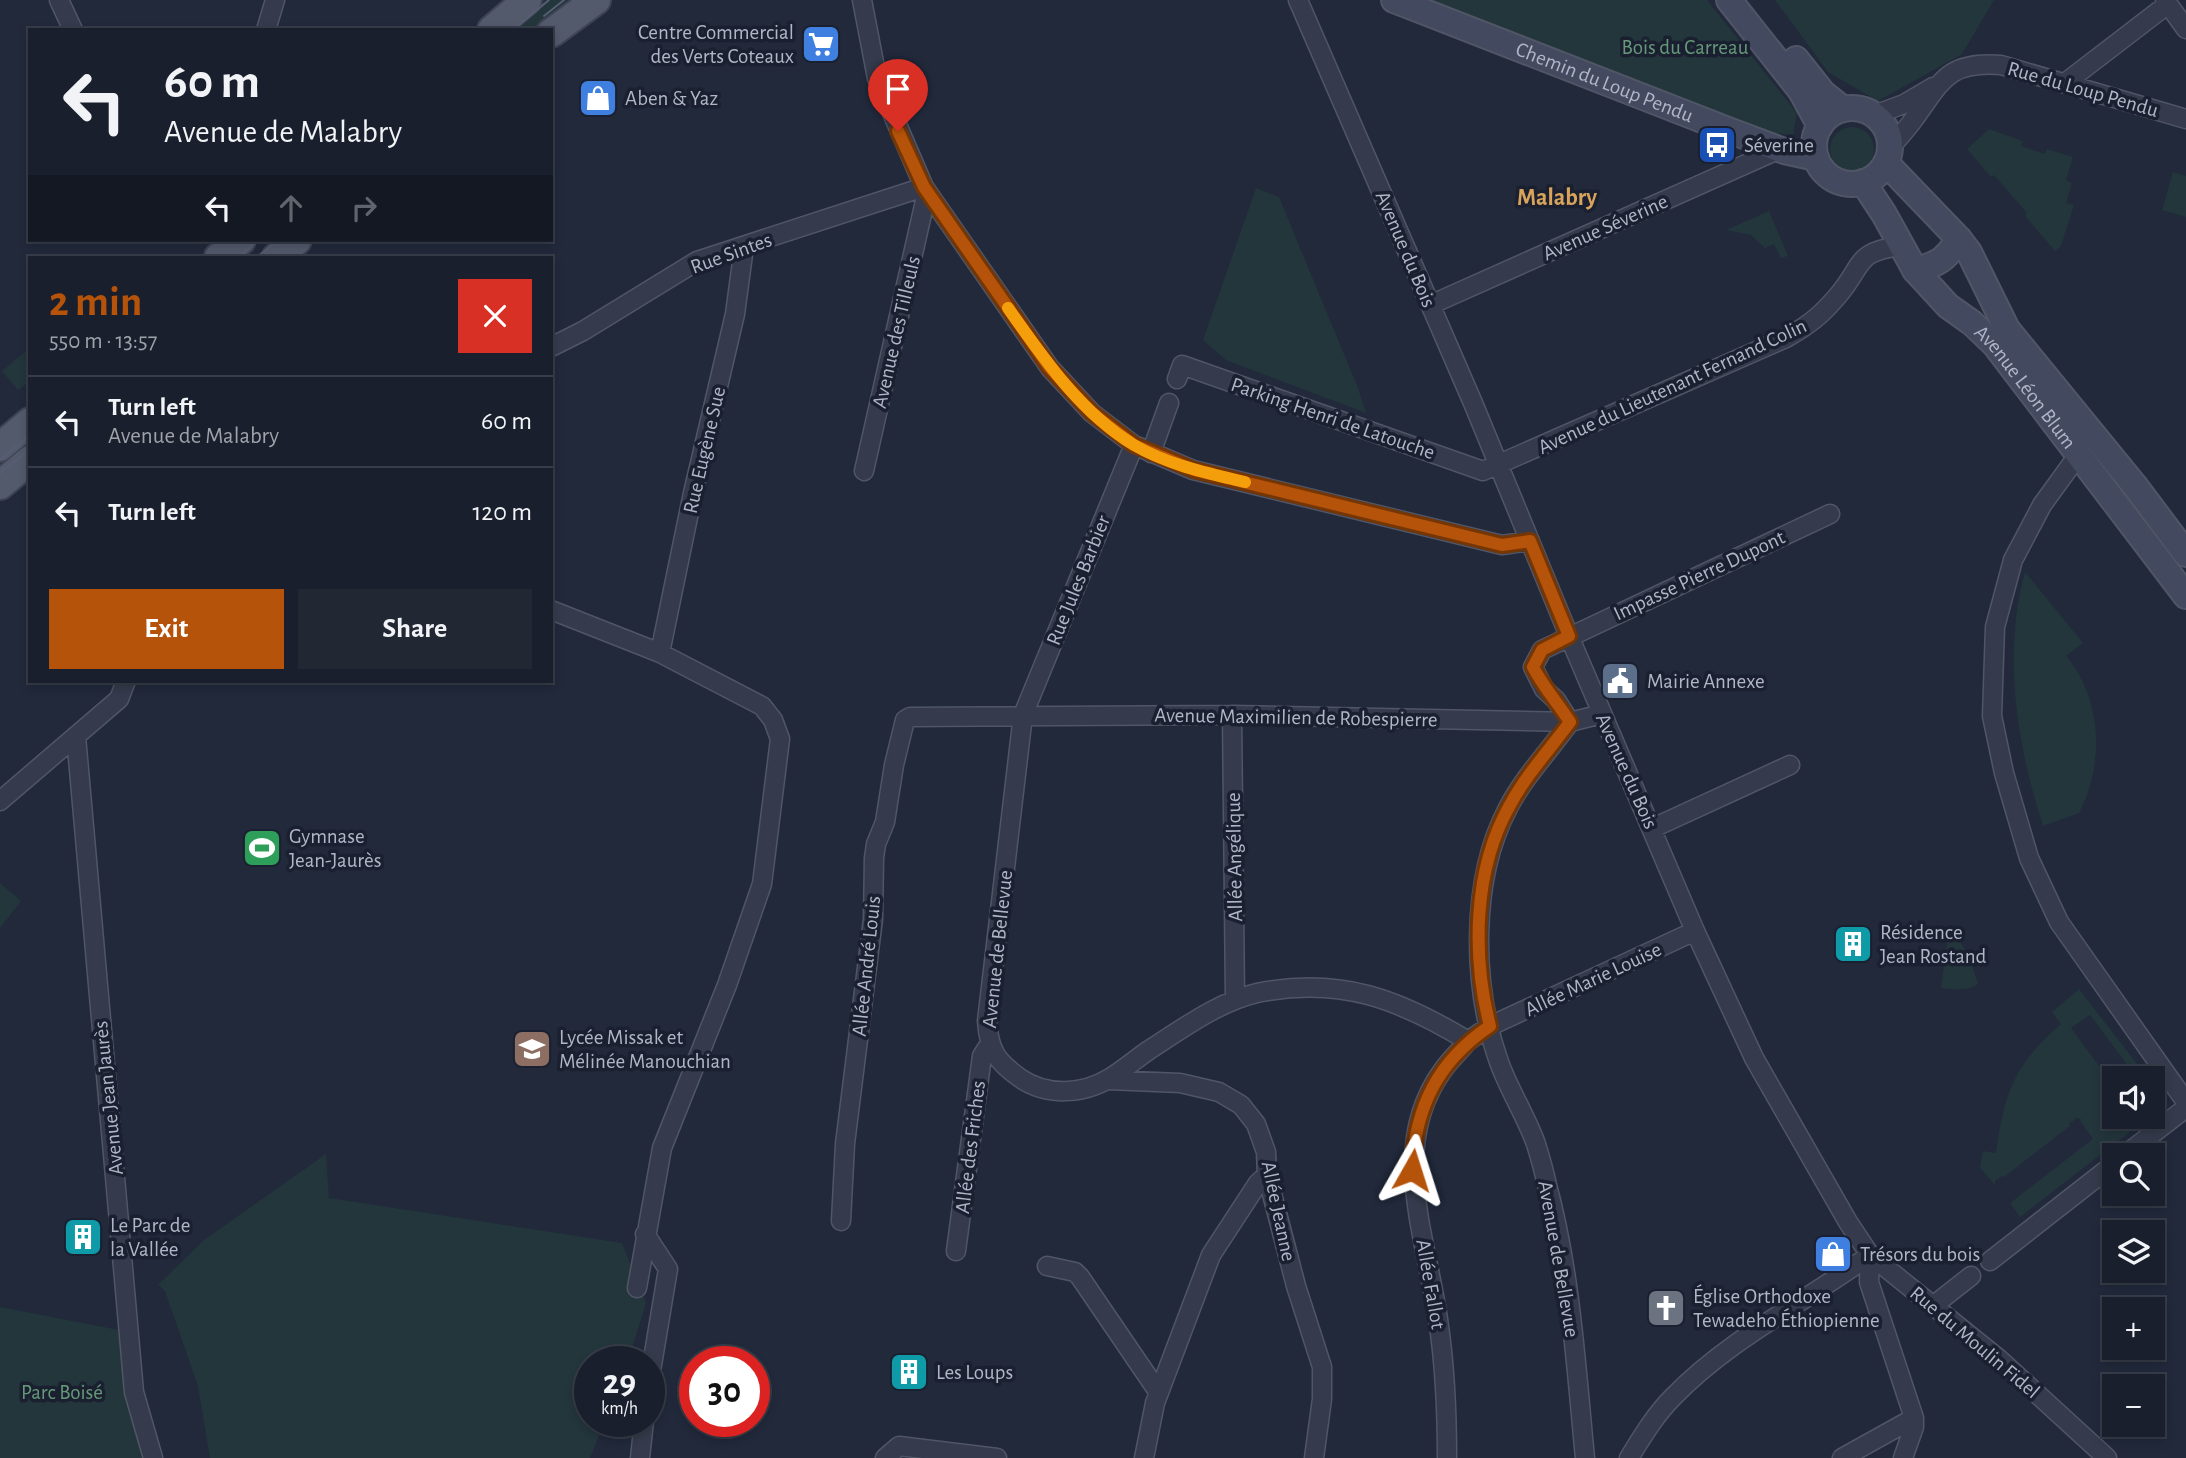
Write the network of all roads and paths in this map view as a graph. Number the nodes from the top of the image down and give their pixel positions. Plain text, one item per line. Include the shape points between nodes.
1 (59, 0) edge
2 (275, 0) edge
3 (527, 0) edge
4 (596, 0) edge
5 (862, 0) edge
6 (1298, 0) edge
7 (1394, 0) edge
8 (1729, 0) edge
9 (1750, 0) edge
10 (2167, 2) edge
11 (73, 28) edge
12 (267, 28) edge
13 (494, 28) edge
14 (2186, 29) edge
15 (553, 32) edge
16 (2065, 83) junction
17 (1936, 86) junction
18 (1843, 109) junction
19 (1874, 115) junction
20 (2186, 119) edge
21 (1819, 126) junction
22 (1780, 149) junction
23 (1888, 155) junction
24 (1816, 159) junction
25 (1863, 182) junction
26 (925, 190) junction
27 (1959, 239) junction
28 (238, 242) edge
29 (295, 242) edge
30 (1900, 246) junction
31 (744, 247) junction
32 (220, 256) edge
33 (278, 256) edge
34 (1915, 270) junction
35 (1430, 306) junction
36 (553, 346) edge
37 (1177, 379) dead end
38 (1169, 403) dead end
39 (28, 424) edge
40 (1134, 445) junction
41 (0, 447) edge
42 (1151, 453) junction
43 (2079, 454) junction
44 (28, 462) edge
45 (1497, 466) junction
46 (864, 471) dead end
47 (0, 485) edge
48 (1830, 514) dead end
49 (1530, 541) junction
50 (2186, 554) edge
51 (2186, 596) edge
52 (553, 611) edge
53 (1569, 636) junction
54 (660, 653) junction
55 (125, 683) edge
56 (1602, 714) junction
57 (1023, 715) junction
58 (1232, 715) junction
59 (1570, 722) junction
60 (76, 736) junction
61 (1790, 765) dead end
62 (0, 801) edge
63 (1653, 828) junction
64 (1695, 931) junction
65 (1235, 999) junction
66 (1490, 1026) junction
67 (1468, 1041) junction
68 (989, 1045) junction
69 (1108, 1080) junction
70 (2186, 1102) edge
71 (2186, 1108) edge
72 (2141, 1143) edge
73 (2102, 1173) edge
74 (1267, 1175) junction
75 (841, 1221) dead end
76 (1848, 1222) joint
77 (645, 1234) junction
78 (956, 1251) dead end
79 (1870, 1255) junction
80 (1990, 1261) dead end
81 (1047, 1266) dead end
82 (1971, 1276) dead end
83 (637, 1288) dead end
84 (1934, 1305) junction
85 (655, 1346) edge
86 (1159, 1393) junction
87 (1913, 1418) junction
88 (643, 1437) edge
89 (153, 1458) edge
90 (640, 1458) edge
91 (885, 1458) edge
92 (997, 1458) edge
93 (1144, 1458) edge
94 (1314, 1458) edge
95 (1447, 1458) edge
96 (1585, 1458) edge
97 (1629, 1458) edge
98 (1842, 1458) edge
99 (1903, 1458) edge
100 (2107, 1458) edge

1 - 11 street
2 - 12 street
3 - 13 main road
4 - 15 main road
5 - 26 street via 877,78
6 - 35 street, Avenue du Bois
7 - 22 main road, Chemin du Loup Pendu
8 - 21 main road via 1801,91
9 - 18 main road via 1824,93
10 - 14 street
10 - 16 street
16 - 17 street, Rue du Loup Pendu via 1988,64 1953,72
16 - 20 street, Rue du Loup Pendu
17 - 19 street
17 - 23 street, Rue du Loup Pendu
18 - 19 main road via 1859,108
18 - 21 main road
19 - 23 main road via 1886,130
21 - 24 main road
22 - 24 main road, Chemin du Loup Pendu
22 - 35 street, Avenue Séverine
23 - 25 main road via 1880,171
23 - 27 main road, Avenue Léon Blum
24 - 25 main road via 1830,177 1851,184
25 - 30 main road, Avenue Léon Blum
26 - 31 street, Rue Sintes
26 - 40 street via 1050,368 1092,413
26 - 46 street, Avenue des Tilleuls
27 - 34 main road via 1948,256
27 - 50 main road, Avenue Léon Blum via 2007,329
28 - 32 main road
29 - 33 main road
30 - 34 main road, Avenue Léon Blum
30 - 45 street, Avenue du Lieutenant Fernand Colin via 1872,251 1861,259 1840,292 1810,325
31 - 36 street, Rue Sintes via 697,261
31 - 54 street, Rue Eugène Sue via 735,314
34 - 43 main road, Avenue Léon Blum via 1948,306 1995,345
35 - 45 street, Avenue du Bois
37 - 45 street, Parking Henri de Latouche via 1182,365 1469,467 1483,471
38 - 42 street
39 - 41 main road
40 - 42 street
40 - 57 street, Rue Jules Barbier
42 - 49 street via 1194,470 1502,545
43 - 51 main road, Avenue Léon Blum
43 - 70 street via 2042,505 2013,560 1995,627 1993,716 2029,859 2059,922
44 - 47 main road
45 - 49 street, Avenue du Bois
48 - 53 street, Impasse Pierre Dupont
49 - 53 street, Avenue du Bois
52 - 54 street
53 - 56 street, Avenue du Bois
53 - 59 street, Impasse Pierre Dupont via 1542,650 1533,667
54 - 77 street via 762,706 780,739 762,884 662,1148
55 - 60 street via 118,699
56 - 59 street, Avenue Maximilien de Robespierre
56 - 63 street, Avenue du Bois
57 - 58 street, Avenue Maximilien de Robespierre
57 - 68 street, Avenue de Bellevue via 987,1021
57 - 75 street, Allée André Louis via 905,720 874,858 873,919 845,1144
58 - 59 street, Avenue Maximilien de Robespierre
58 - 65 street, Allée Angélique
59 - 66 street, Avenue de Bellevue via 1513,799 1491,852 1479,943
60 - 62 street
60 - 89 street, Avenue Jean Jaurès via 134,1392
61 - 63 street
63 - 64 street, Avenue du Bois
64 - 66 street, Allée Marie Louise
64 - 76 street, Avenue du Bois via 1754,1058
65 - 67 street, Avenue de Bellevue via 1303,987 1347,989 1401,1004
65 - 69 street, Avenue de Bellevue
66 - 67 street
66 - 96 street, Avenue de Bellevue via 1498,1061 1535,1143 1558,1229
67 - 95 street, Allée Fallot via 1429,1094 1413,1145 1417,1209 1443,1360
68 - 69 street, Avenue de Bellevue via 1012,1073 1039,1089 1071,1091
68 - 78 street, Allée des Friches via 982,1056
69 - 74 street, Allée Jeanne via 1180,1083 1231,1098 1256,1124 1266,1152
71 - 72 street
73 - 80 street
74 - 86 street via 1211,1255
74 - 94 street, Allée Jeanne via 1322,1367
76 - 79 street, Rue du Moulin Fidel
77 - 83 street
77 - 85 street via 668,1269
79 - 84 street, Rue du Moulin Fidel
79 - 87 street via 1869,1282
79 - 97 street via 1691,1380 1648,1426
81 - 86 street via 1075,1272
82 - 84 street
84 - 100 street, Rue du Moulin Fidel
86 - 93 street
87 - 98 street
87 - 99 street
88 - 90 street
91 - 92 street via 899,1446

